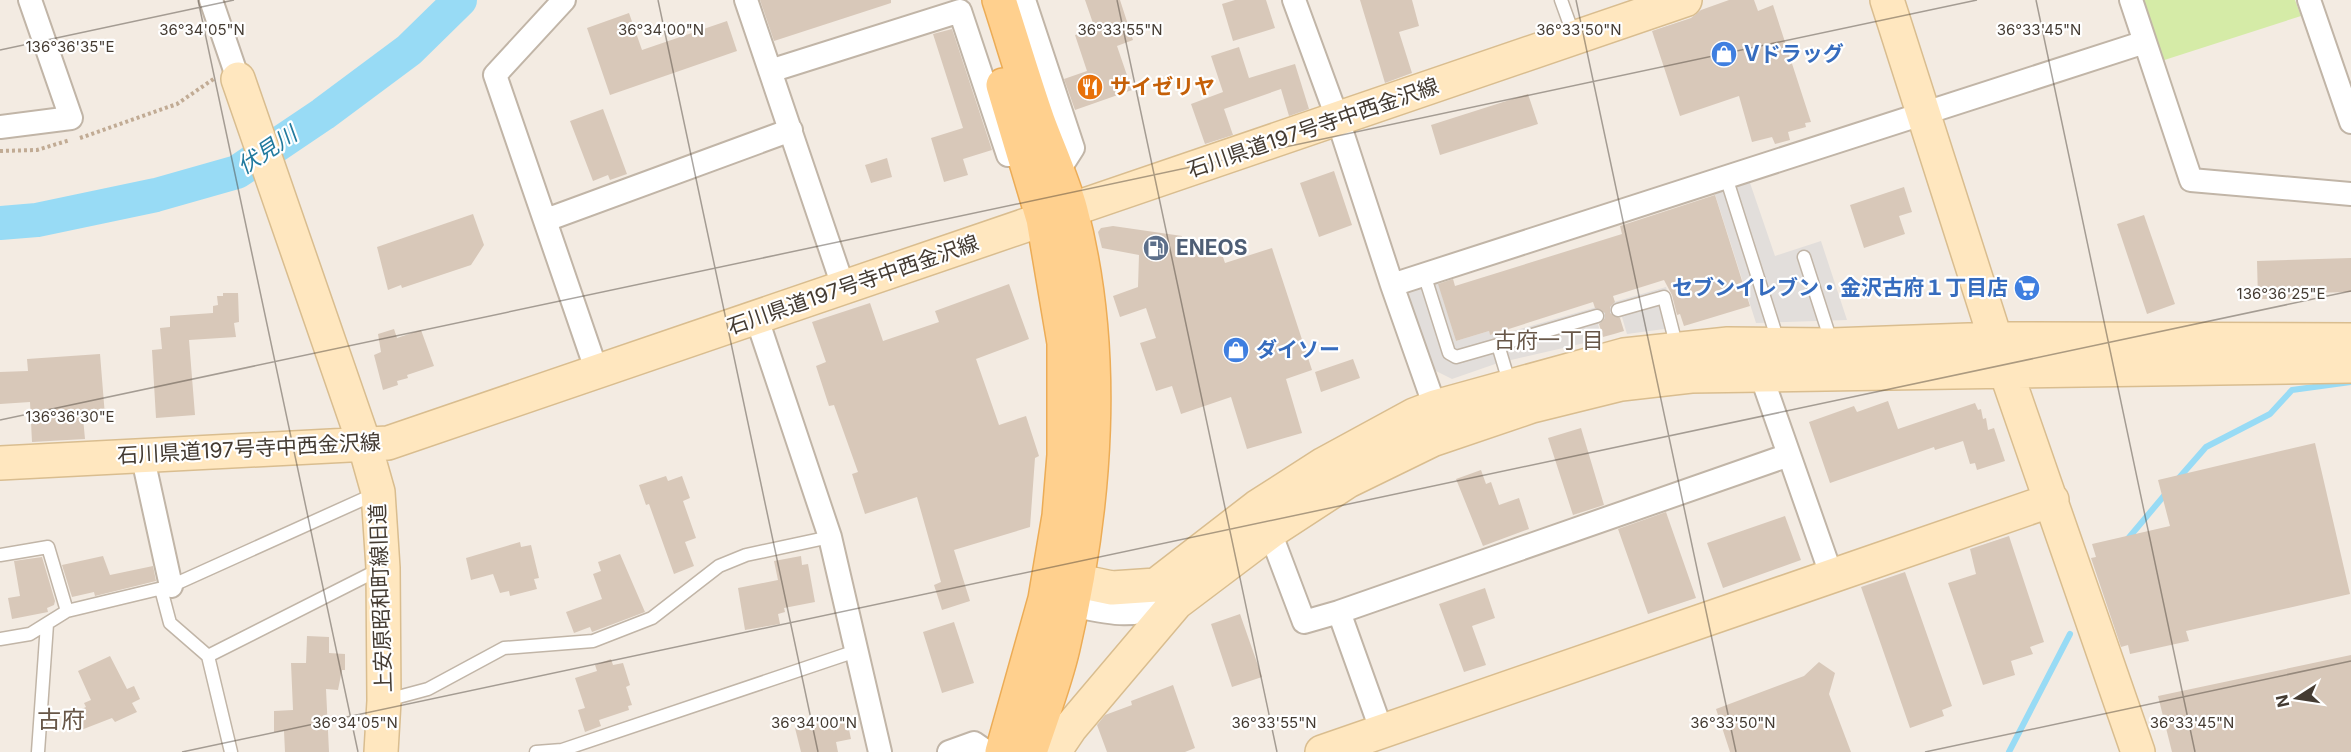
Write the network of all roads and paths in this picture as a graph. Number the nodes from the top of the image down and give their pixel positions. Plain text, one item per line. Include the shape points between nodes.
1 (30, 0) edge
2 (211, 0) edge
3 (564, 0) edge
4 (746, 0) edge
5 (978, 0) edge
6 (999, 0) edge
7 (1024, 0) edge
8 (1294, 0) edge
9 (1561, 0) edge
10 (1685, 0) edge
11 (1887, 0) edge
12 (2131, 0) edge
13 (2309, 0) edge
14 (1575, 38) junction
15 (2145, 42) junction
16 (770, 71) junction
17 (236, 72) junction
18 (1924, 114) junction
19 (1338, 120) junction
20 (2351, 122) edge
21 (0, 127) edge
22 (790, 130) junction
23 (0, 152) edge
24 (1044, 176) junction
25 (1726, 177) junction
26 (2351, 194) edge
27 (1057, 215) junction
28 (546, 220) junction
29 (1804, 257) dead end
30 (1424, 274) junction
31 (1392, 285) junction
32 (844, 289) junction
33 (1618, 310) dead end
34 (1597, 316) dead end
35 (757, 319) junction
36 (1996, 339) junction
37 (2351, 340) edge
38 (1498, 345) junction
39 (1780, 345) junction
40 (1833, 345) junction
41 (1678, 350) junction
42 (2351, 366) edge
43 (597, 372) junction
44 (2006, 372) junction
45 (1761, 375) junction
46 (1510, 386) junction
47 (1435, 407) junction
48 (365, 446) junction
49 (142, 454) junction
50 (1789, 455) junction
51 (0, 463) edge
52 (378, 492) junction
53 (2052, 500) junction
54 (1270, 532) junction
55 (830, 537) junction
56 (0, 555) edge
57 (383, 568) junction
58 (1832, 577) junction
59 (166, 588) junction
60 (1061, 590) junction
61 (1176, 603) junction
62 (67, 611) junction
63 (1339, 612) junction
64 (46, 624) junction
65 (0, 639) edge
66 (856, 651) junction
67 (208, 656) junction
68 (384, 701) junction
69 (1382, 732) junction
70 (562, 751) edge
71 (38, 752) edge
72 (231, 752) edge
73 (381, 752) edge
74 (536, 752) edge
75 (880, 752) edge
76 (949, 752) edge
77 (987, 752) edge
78 (1002, 752) edge
79 (1030, 752) edge
80 (1054, 752) edge
81 (1322, 752) edge
82 (2138, 752) edge

1 - 21 street via 71,118
2 - 17 street
3 - 28 street via 495,75
4 - 16 street
5 - 24 main road
6 - 24 main road
7 - 24 street via 1073,148
8 - 19 street
9 - 14 lane
10 - 14 street, 石川県道197号寺中西金沢線
11 - 18 street
12 - 15 street
13 - 20 street
14 - 19 street, 石川県道197号寺中西金沢線
15 - 18 street
15 - 26 street via 2191,180
16 - 22 street
16 - 24 street via 960,11 1013,172
17 - 23 path via 177,104 117,127 37,150
17 - 48 street, 上安原昭和町線旧道
18 - 25 street
18 - 36 street
19 - 27 street, 石川県道197号寺中西金沢線
19 - 31 street
22 - 28 street
22 - 32 street
24 - 27 main road
25 - 30 street
25 - 39 lane
27 - 32 street, 石川県道197号寺中西金沢線
27 - 60 main road via 1064,343
28 - 43 street
29 - 40 lane
30 - 31 street
30 - 38 lane via 1449,353 1456,357
31 - 47 street
32 - 35 street, 石川県道197号寺中西金沢線
33 - 41 lane via 1664,297
34 - 38 lane
35 - 43 street, 石川県道197号寺中西金沢線
35 - 55 street
36 - 37 street
36 - 40 street
36 - 44 street
38 - 46 lane
39 - 40 street
39 - 41 street via 1728,344
41 - 46 street via 1624,355
42 - 44 street
43 - 48 street, 石川県道197号寺中西金沢線 via 388,443
44 - 45 street
44 - 53 street
45 - 50 street
45 - 54 street via 1691,376 1621,384 1532,406 1432,440 1348,481
46 - 47 street
47 - 60 street via 1315,470 1257,507 1156,585
48 - 49 street, 石川県道197号寺中西金沢線
48 - 52 street, 上安原昭和町線旧道
49 - 51 street, 石川県道197号寺中西金沢線
49 - 59 street
50 - 58 street
50 - 63 street
52 - 57 street, 上安原昭和町線旧道
52 - 59 lane
53 - 58 street
53 - 82 street
54 - 61 street
54 - 63 street via 1304,622
55 - 66 street
55 - 68 lane via 746,555 719,566 652,618 593,641 504,648 428,689
56 - 62 lane via 48,547
57 - 67 lane
57 - 68 street, 上安原昭和町線旧道
58 - 69 street
59 - 62 lane
59 - 67 lane via 170,623
60 - 61 street via 1123,615 1148,613
60 - 78 main road
60 - 79 main road via 1063,649
61 - 80 street
62 - 64 lane
63 - 69 street
64 - 65 lane via 30,634
64 - 71 lane
66 - 70 lane
66 - 75 street
67 - 72 lane
68 - 73 street, 上安原昭和町線旧道
69 - 81 street
70 - 74 lane
76 - 77 street via 974,743

